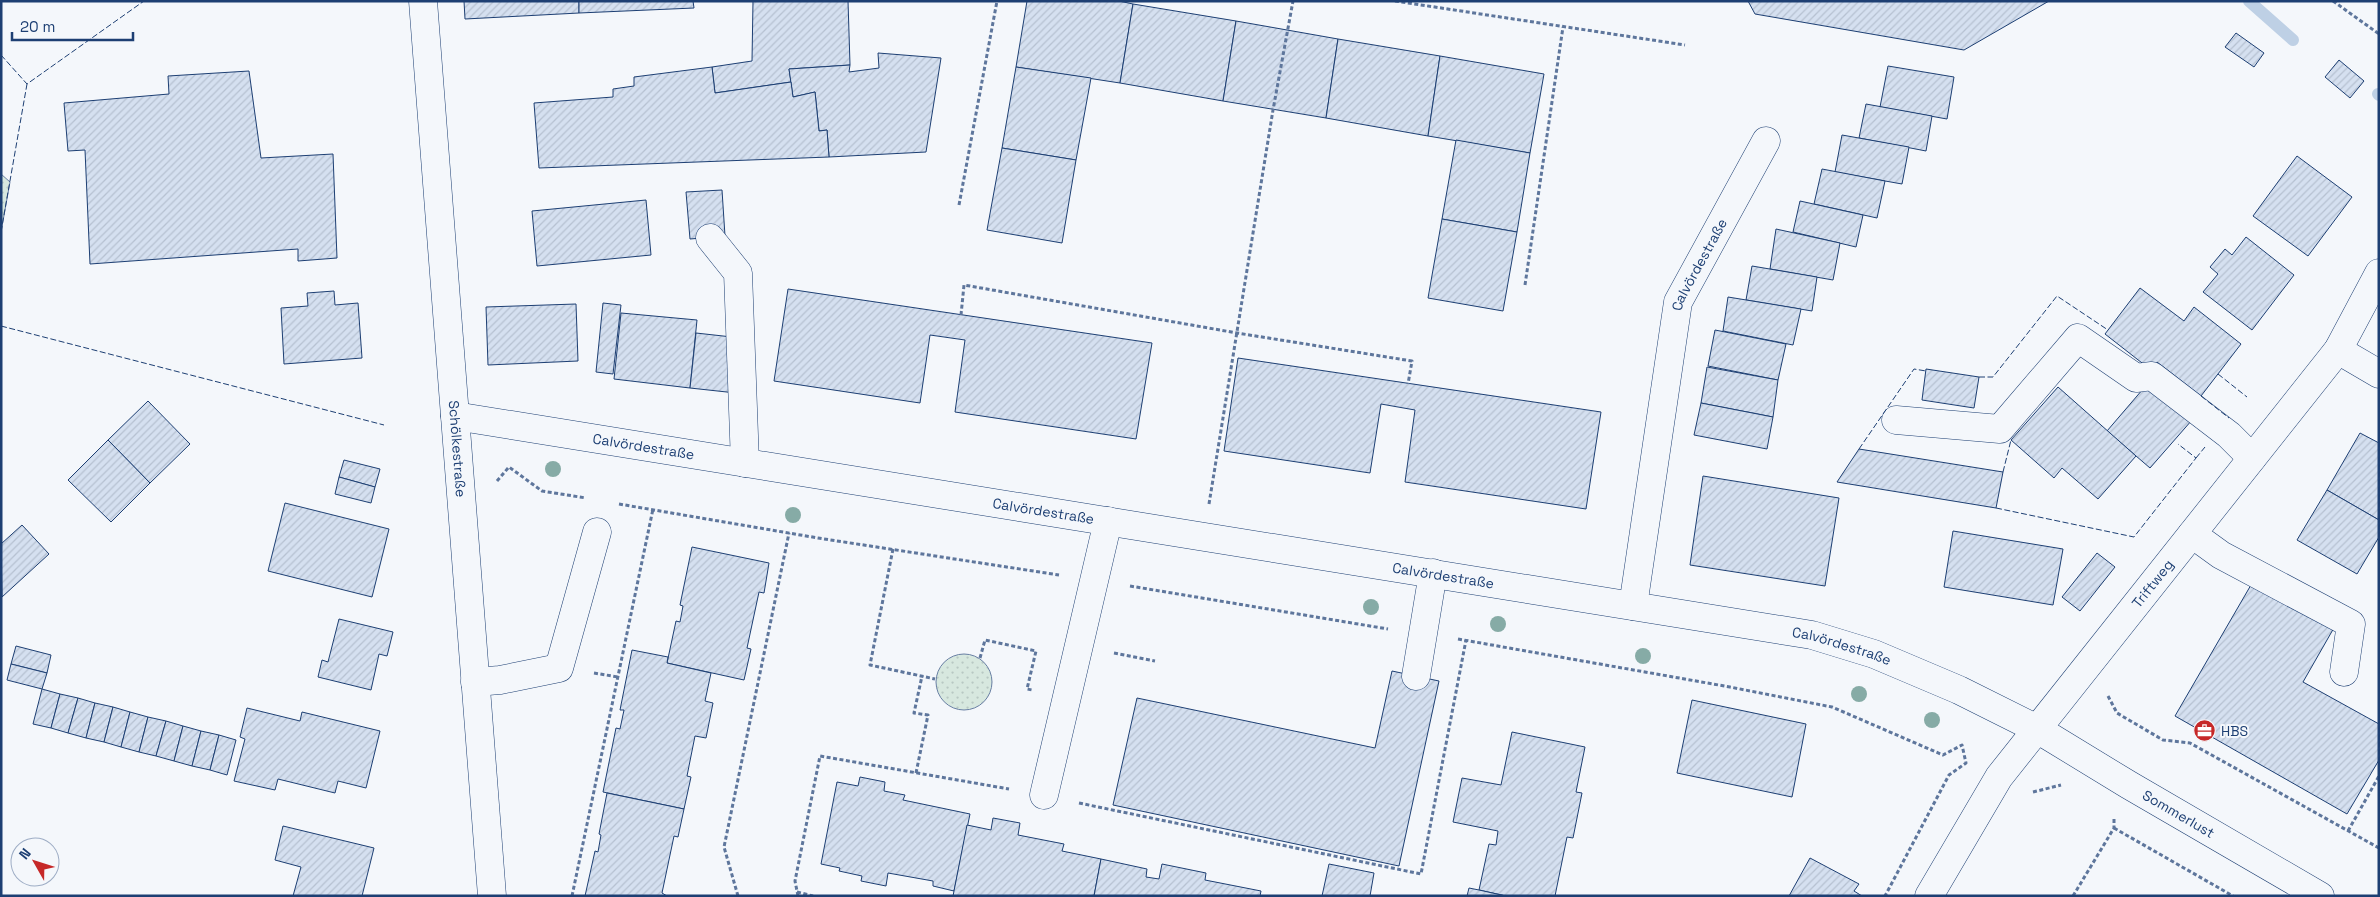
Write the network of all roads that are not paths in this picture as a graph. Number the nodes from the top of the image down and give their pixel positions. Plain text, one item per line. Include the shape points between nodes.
1 (423, 1) edge
2 (1766, 141) dead end
3 (710, 238) dead end
4 (2379, 274) edge
5 (2338, 350) junction
6 (2379, 374) edge
7 (455, 416) junction
8 (1896, 420) dead end
9 (2252, 458) junction
10 (745, 462) junction
11 (1108, 521) junction
12 (597, 532) dead end
13 (2192, 534) junction
14 (1433, 574) junction
15 (1633, 606) junction
16 (2344, 672) dead end
17 (1416, 676) dead end
18 (475, 682) junction
19 (2037, 729) junction
20 (1044, 796) road end
21 (492, 896) edge
22 (1929, 896) edge
23 (2320, 896) edge

1 - 7 street, Schölkestraße
2 - 15 street, Calvördestraße via 1678,302
3 - 10 street via 738,273
4 - 5 street, Triftweg
5 - 6 street
5 - 9 street, Triftweg
7 - 10 street, Calvördestraße
7 - 18 street, Schölkestraße
8 - 9 street via 2000,429 2078,338 2136,378 2152,376 2229,435
9 - 13 street, Triftweg
10 - 11 street, Calvördestraße
11 - 14 street, Calvördestraße
11 - 20 street
12 - 18 street via 559,668
13 - 16 street via 2221,555 2351,624
13 - 19 street, Triftweg
14 - 15 street, Calvördestraße
14 - 17 street
15 - 19 street, Calvördestraße via 1812,635 1874,654 1959,690
18 - 21 street, Schölkestraße
19 - 22 street, Triftweg via 1999,777
19 - 23 street, Sommerlust

